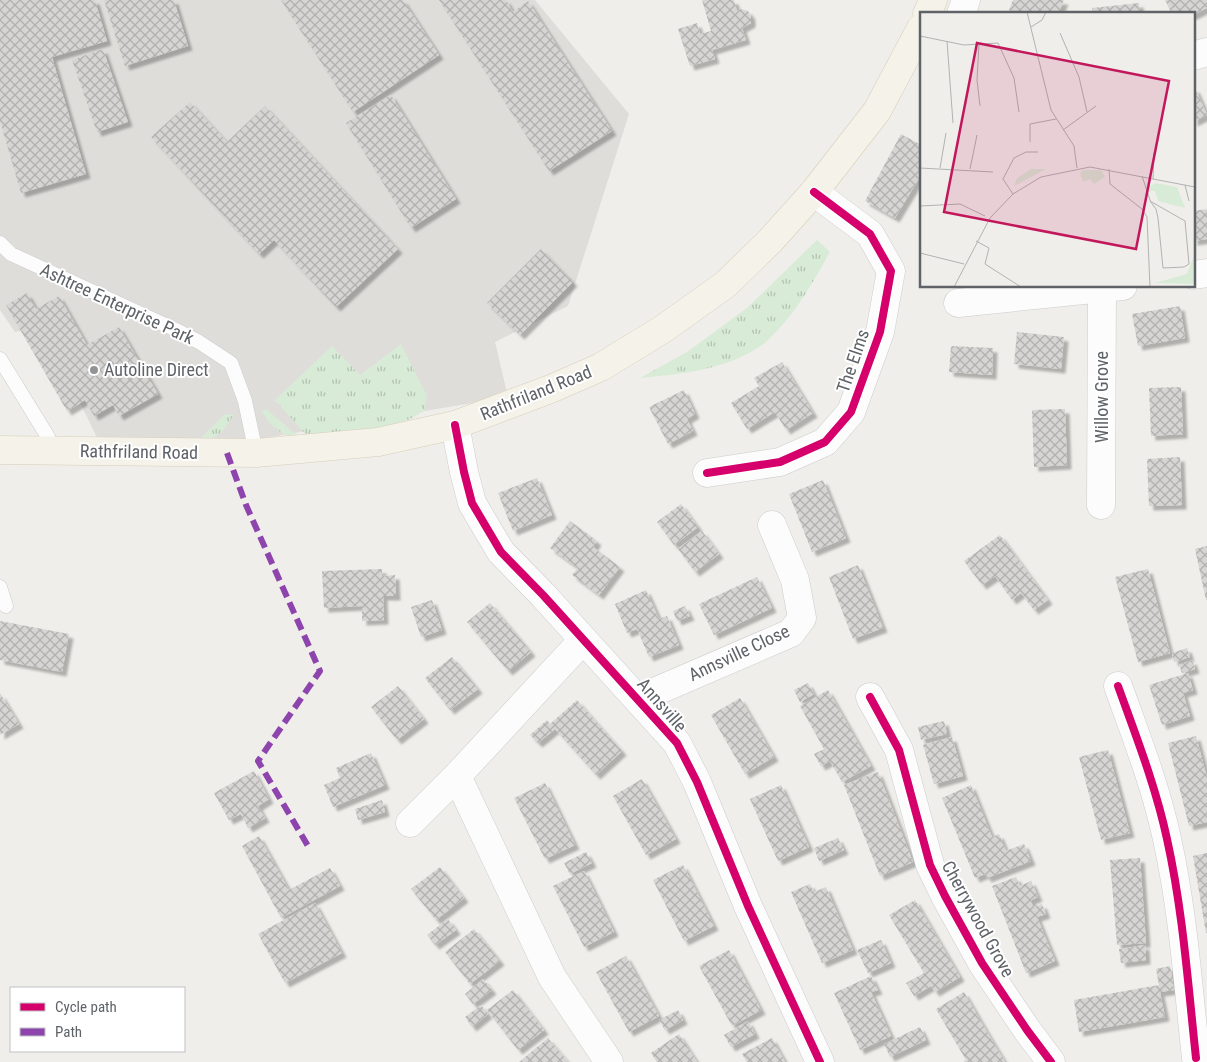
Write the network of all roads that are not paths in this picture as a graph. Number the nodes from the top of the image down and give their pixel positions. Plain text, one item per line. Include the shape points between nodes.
1 (933, 0) edge
2 (966, 0) edge
3 (928, 12) edge
4 (962, 12) edge
5 (920, 30) edge
6 (1207, 52) edge
7 (1194, 56) edge
8 (814, 192) junction
9 (0, 244) edge
10 (1207, 273) edge
11 (1194, 275) edge
12 (1112, 288) edge
13 (958, 303) dead end
14 (0, 359) edge
15 (455, 425) junction
16 (0, 450) edge
17 (50, 450) junction
18 (256, 453) junction
19 (707, 473) dead end
20 (1101, 505) dead end
21 (772, 526) dead end
22 (0, 587) edge
23 (6, 606) dead end
24 (583, 640) junction
25 (1118, 686) dead end
26 (870, 696) dead end
27 (638, 699) junction
28 (457, 776) junction
29 (410, 824) dead end
30 (1197, 1058) edge
31 (609, 1062) edge
32 (820, 1062) edge
33 (1051, 1062) edge

1 - 3 main road
2 - 4 street
5 - 8 main road, Rathfriland Road via 877,111
6 - 7 street
8 - 15 main road, Rathfriland Road via 726,284 663,329 601,367
8 - 19 street, The Elms via 870,234 891,271 880,332 851,412 826,442 780,462
9 - 18 lane, Ashtree Enterprise Park via 11,254 174,329 232,364 245,401
10 - 11 street
12 - 13 street, Willow Grove
12 - 20 street, Willow Grove
14 - 17 lane via 48,437
15 - 18 main road, Rathfriland Road via 378,442
15 - 24 street, Annsville via 472,503 501,552
16 - 17 main road, Rathfriland Road
17 - 18 main road, Rathfriland Road
21 - 27 street, Annsville Close via 795,580 802,618 791,632
22 - 23 lane
24 - 27 street, Annsville
24 - 28 street
25 - 30 street via 1167,837 1180,905
26 - 33 street, Cherrywood Grove via 899,750 930,865 945,896 982,963
27 - 32 street, Annsville via 677,743 697,782 748,906
28 - 29 street
28 - 31 street via 552,977

